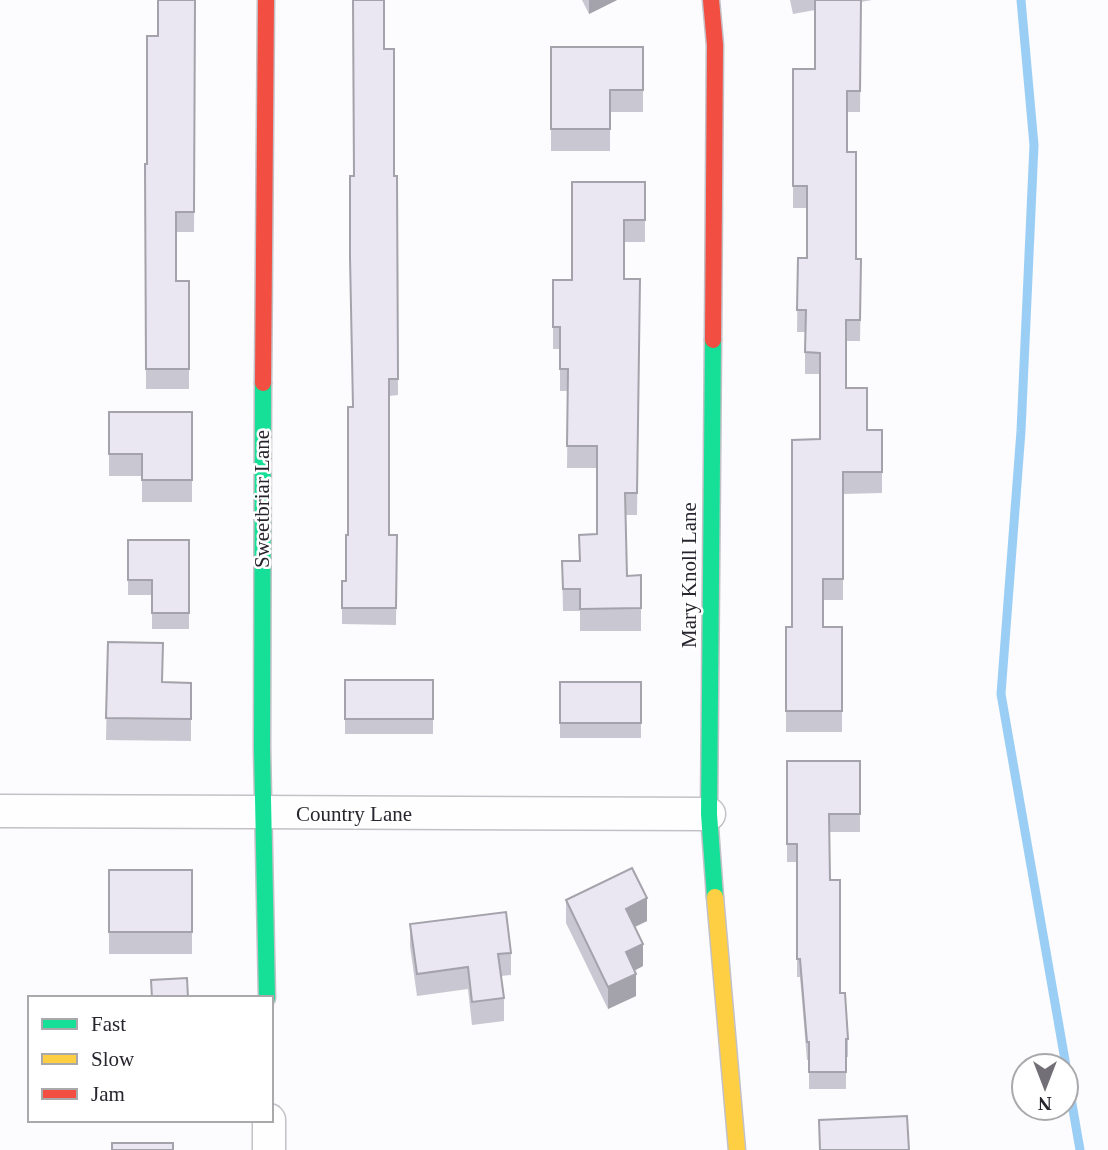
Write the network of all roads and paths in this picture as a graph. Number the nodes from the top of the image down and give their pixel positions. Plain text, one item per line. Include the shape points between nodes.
1 (266, 0) edge
2 (711, 0) edge
3 (0, 811) edge
4 (261, 813) junction
5 (709, 814) junction
6 (267, 996) edge
7 (269, 1122) edge
8 (269, 1150) edge
9 (737, 1150) edge

1 - 4 street, Sweetbriar Lane
2 - 5 street, Mary Knoll Lane via 715,45
3 - 4 street, Country Lane
4 - 5 street, Country Lane
4 - 6 street, Sweetbriar Lane
5 - 9 street, Mary Knoll Lane
7 - 8 street

